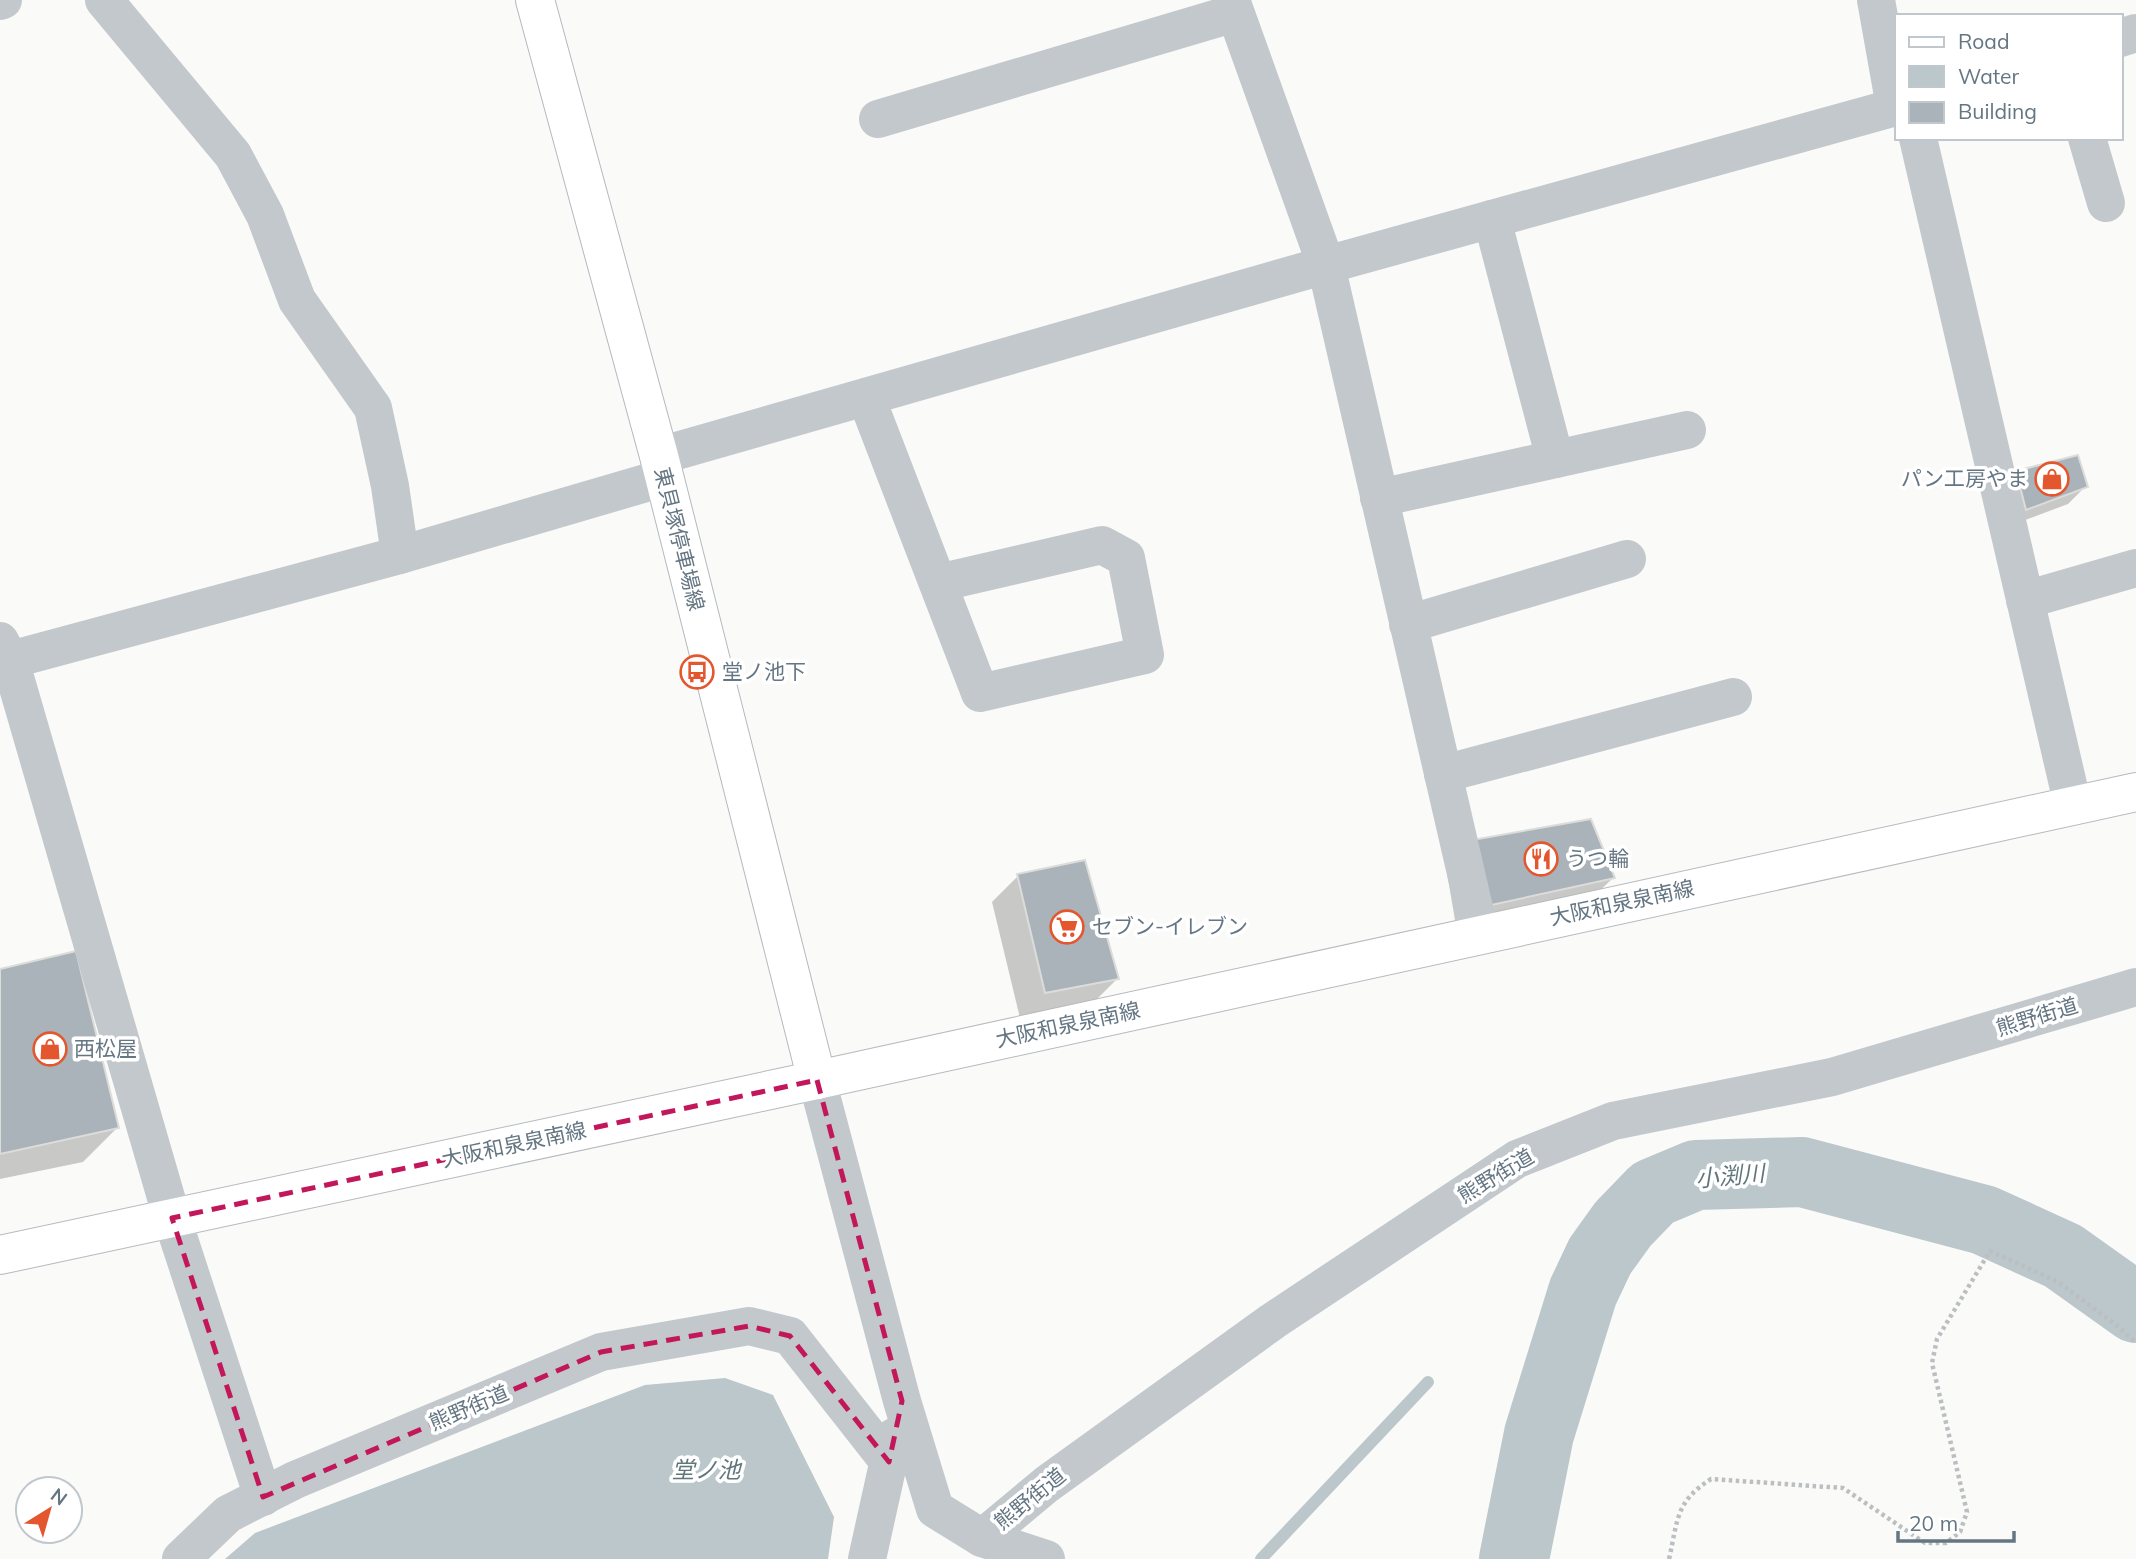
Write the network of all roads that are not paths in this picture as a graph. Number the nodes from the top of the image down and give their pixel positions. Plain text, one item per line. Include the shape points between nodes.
1 (104, 0) edge
2 (536, 0) edge
3 (1876, 0) edge
4 (1233, 7) edge
5 (1895, 102) edge
6 (1895, 107) edge
7 (878, 119) dead end
8 (1918, 140) edge
9 (2088, 140) edge
10 (2106, 203) dead end
11 (1492, 219) junction
12 (1326, 265) junction
13 (866, 397) junction
14 (1687, 430) dead end
15 (1555, 459) junction
16 (661, 467) junction
17 (1379, 498) junction
18 (400, 555) junction
19 (1628, 559) dead end
20 (2136, 568) edge
21 (938, 583) junction
22 (2025, 600) junction
23 (1408, 624) junction
24 (5, 650) edge
25 (1733, 697) dead end
26 (1443, 774) junction
27 (2136, 792) edge
28 (2073, 806) junction
29 (1480, 934) junction
30 (2136, 987) edge
31 (817, 1080) junction
32 (173, 1218) junction
33 (0, 1255) edge
34 (902, 1401) junction
35 (889, 1462) junction
36 (263, 1497) junction
37 (982, 1538) junction
38 (181, 1559) edge
39 (867, 1559) edge
40 (1046, 1559) edge

1 - 18 street via 233,155 265,215 297,300 373,408
2 - 16 main road, 東貝塚停車場線
3 - 5 street
4 - 7 street
4 - 12 street
6 - 11 street
8 - 22 street
9 - 10 street
11 - 12 street
11 - 15 street
12 - 13 street
12 - 17 street
13 - 16 street
13 - 21 street
14 - 15 street
15 - 17 street
16 - 18 street
16 - 31 main road, 東貝塚停車場線
17 - 23 street
18 - 24 street
19 - 23 street
20 - 22 street
21 - 21 street via 1102,545 1126,558 1145,655 980,693
22 - 28 street
23 - 26 street
24 - 32 street
25 - 26 street
26 - 29 street
27 - 28 main road, 大阪和泉泉南線
28 - 29 main road, 大阪和泉泉南線
29 - 31 main road, 大阪和泉泉南線
30 - 37 street, 熊野街道 via 1832,1077 1613,1121 1517,1159 1262,1329 1047,1484
31 - 32 main road, 大阪和泉泉南線
31 - 34 street
32 - 33 main road, 大阪和泉泉南線
32 - 36 street
34 - 35 street
34 - 37 street via 934,1509
35 - 36 street, 熊野街道 via 790,1336 749,1326 601,1352
35 - 39 street
36 - 38 street, 熊野街道 via 228,1514
37 - 40 street

